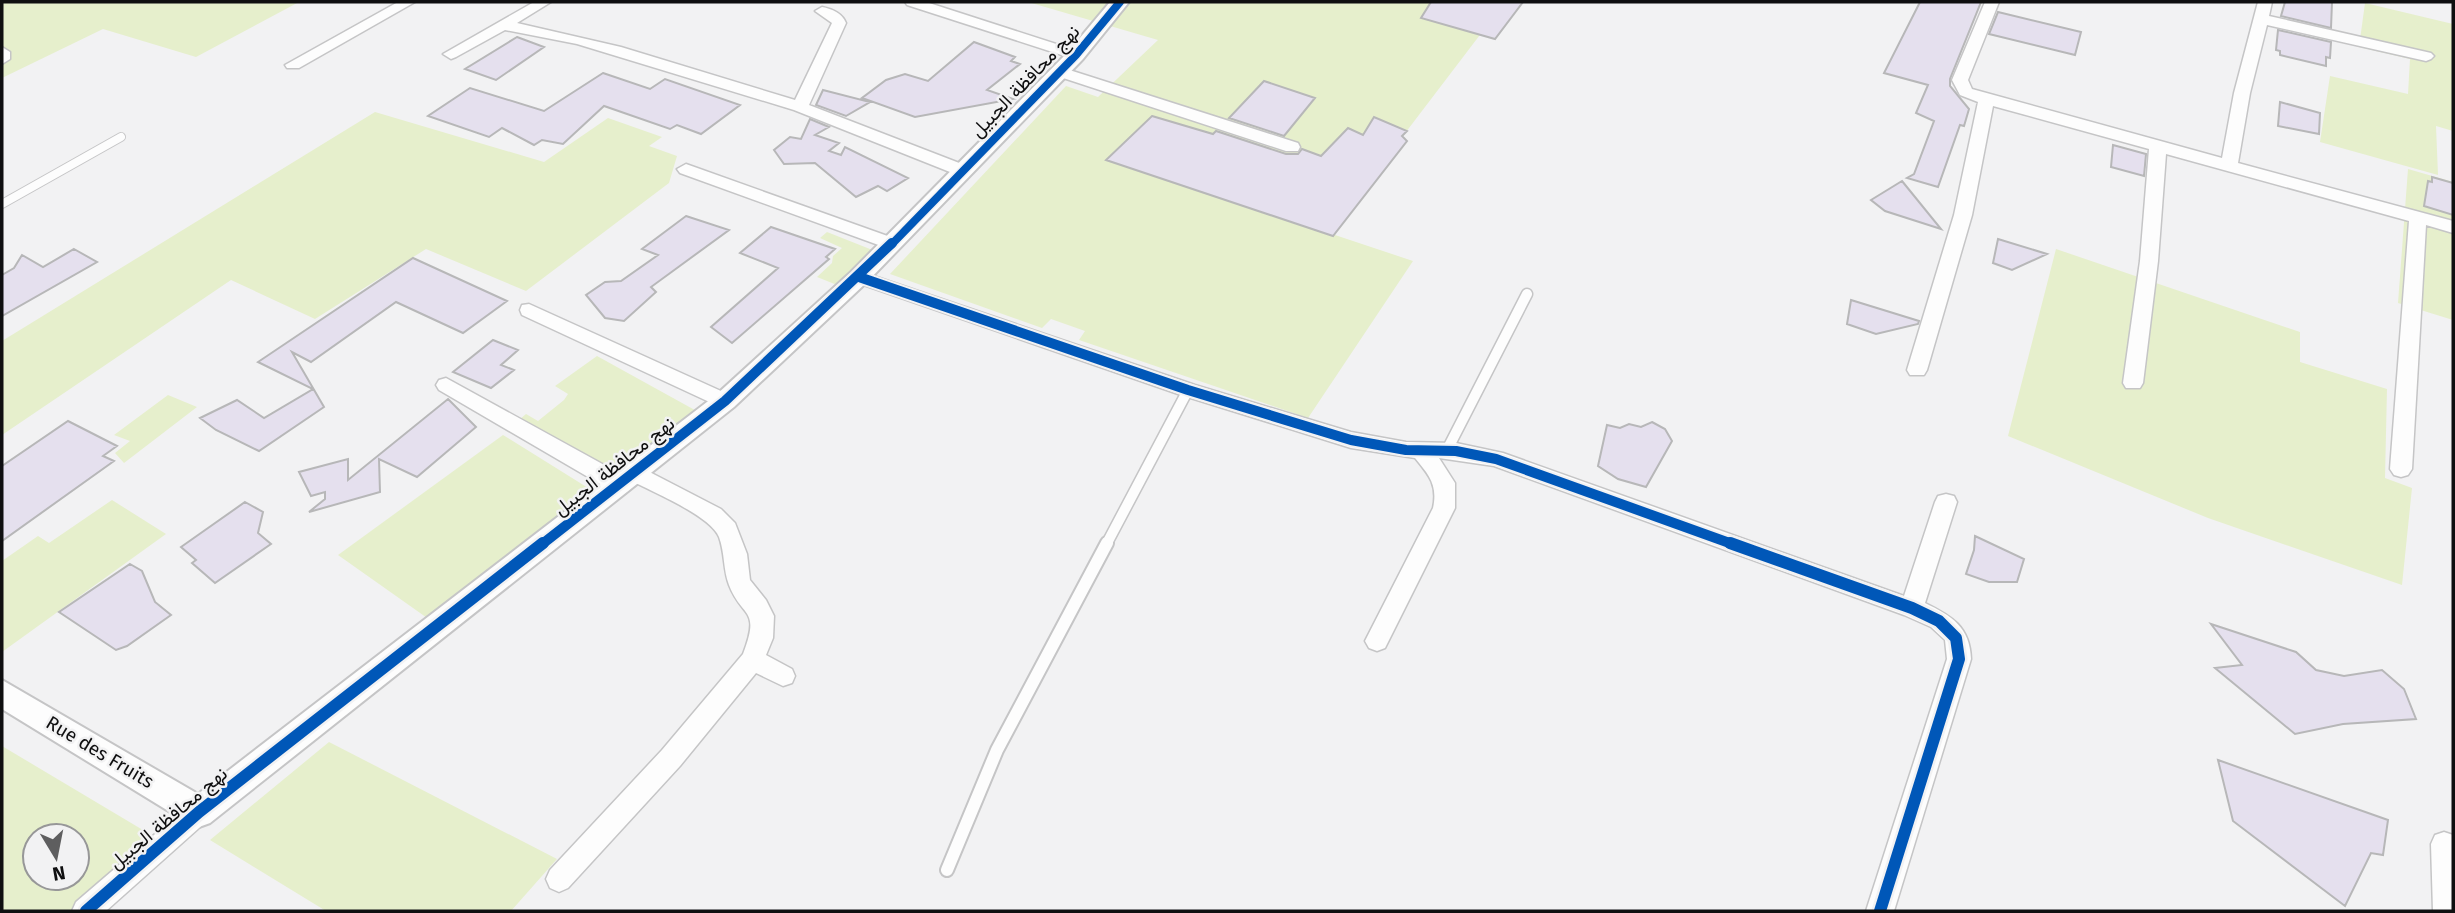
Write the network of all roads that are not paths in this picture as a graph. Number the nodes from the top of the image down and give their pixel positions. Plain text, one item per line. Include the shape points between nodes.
1 (408, 2) edge
2 (544, 2) edge
3 (912, 2) edge
4 (1120, 2) edge
5 (1992, 2) edge
6 (2265, 2) edge
7 (822, 11) dead end
8 (2260, 19) junction
9 (503, 24) junction
10 (2, 52) edge
11 (451, 54) dead end
12 (2426, 55) dead end
13 (2, 59) edge
14 (1068, 63) junction
15 (293, 65) dead end
16 (1986, 100) junction
17 (800, 107) junction
18 (121, 137) dead end
19 (2158, 146) junction
20 (1292, 147) dead end
21 (2229, 164) junction
22 (686, 169) dead end
23 (961, 170) junction
24 (2, 204) edge
25 (2418, 217) junction
26 (2453, 227) edge
27 (890, 243) junction
28 (859, 277) junction
29 (1527, 294) dead end
30 (529, 310) dead end
31 (1917, 370) dead end
32 (2133, 383) dead end
33 (446, 385) dead end
34 (1188, 390) junction
35 (725, 401) junction
36 (1420, 450) junction
37 (1447, 450) junction
38 (2401, 469) dead end
39 (628, 479) junction
40 (1946, 502) dead end
41 (1912, 608) junction
42 (1377, 641) dead end
43 (753, 659) junction
44 (783, 676) dead end
45 (2, 693) edge
46 (199, 812) junction
47 (2444, 844) dead end
48 (947, 870) dead end
49 (559, 879) dead end
50 (86, 911) edge
51 (1880, 911) edge
52 (2447, 911) edge

1 - 15 street
2 - 9 street
3 - 14 street
4 - 14 street, نهج محافظة الجبيل
5 - 16 street via 1960,80 1966,92
6 - 8 street
7 - 17 street via 839,23
8 - 12 street
8 - 21 street
9 - 11 street
9 - 17 street via 558,35
10 - 13 street
14 - 20 street
14 - 23 street, نهج محافظة الجبيل
16 - 19 street
16 - 31 street via 1963,215
17 - 23 street
18 - 24 lane
19 - 21 street
19 - 32 street
21 - 25 street
22 - 27 street
23 - 27 street, نهج محافظة الجبيل
25 - 26 street
25 - 38 street
27 - 28 street, نهج محافظة الجبيل
28 - 34 street
28 - 35 street, نهج محافظة الجبيل
29 - 37 lane
30 - 35 street
33 - 39 street via 587,463
34 - 36 street via 1351,440
34 - 48 lane via 997,750
35 - 39 street, نهج محافظة الجبيل
36 - 37 street
36 - 42 street via 1444,481 1447,496
37 - 41 street via 1496,459
39 - 43 street via 713,515 727,529 739,583 762,616 761,638
39 - 46 street, نهج محافظة الجبيل
40 - 41 street
41 - 51 street via 1956,633 1959,659
43 - 44 street
43 - 49 street via 671,758
45 - 46 street, Rue des Fruits
46 - 50 street, نهج محافظة الجبيل
47 - 52 street

